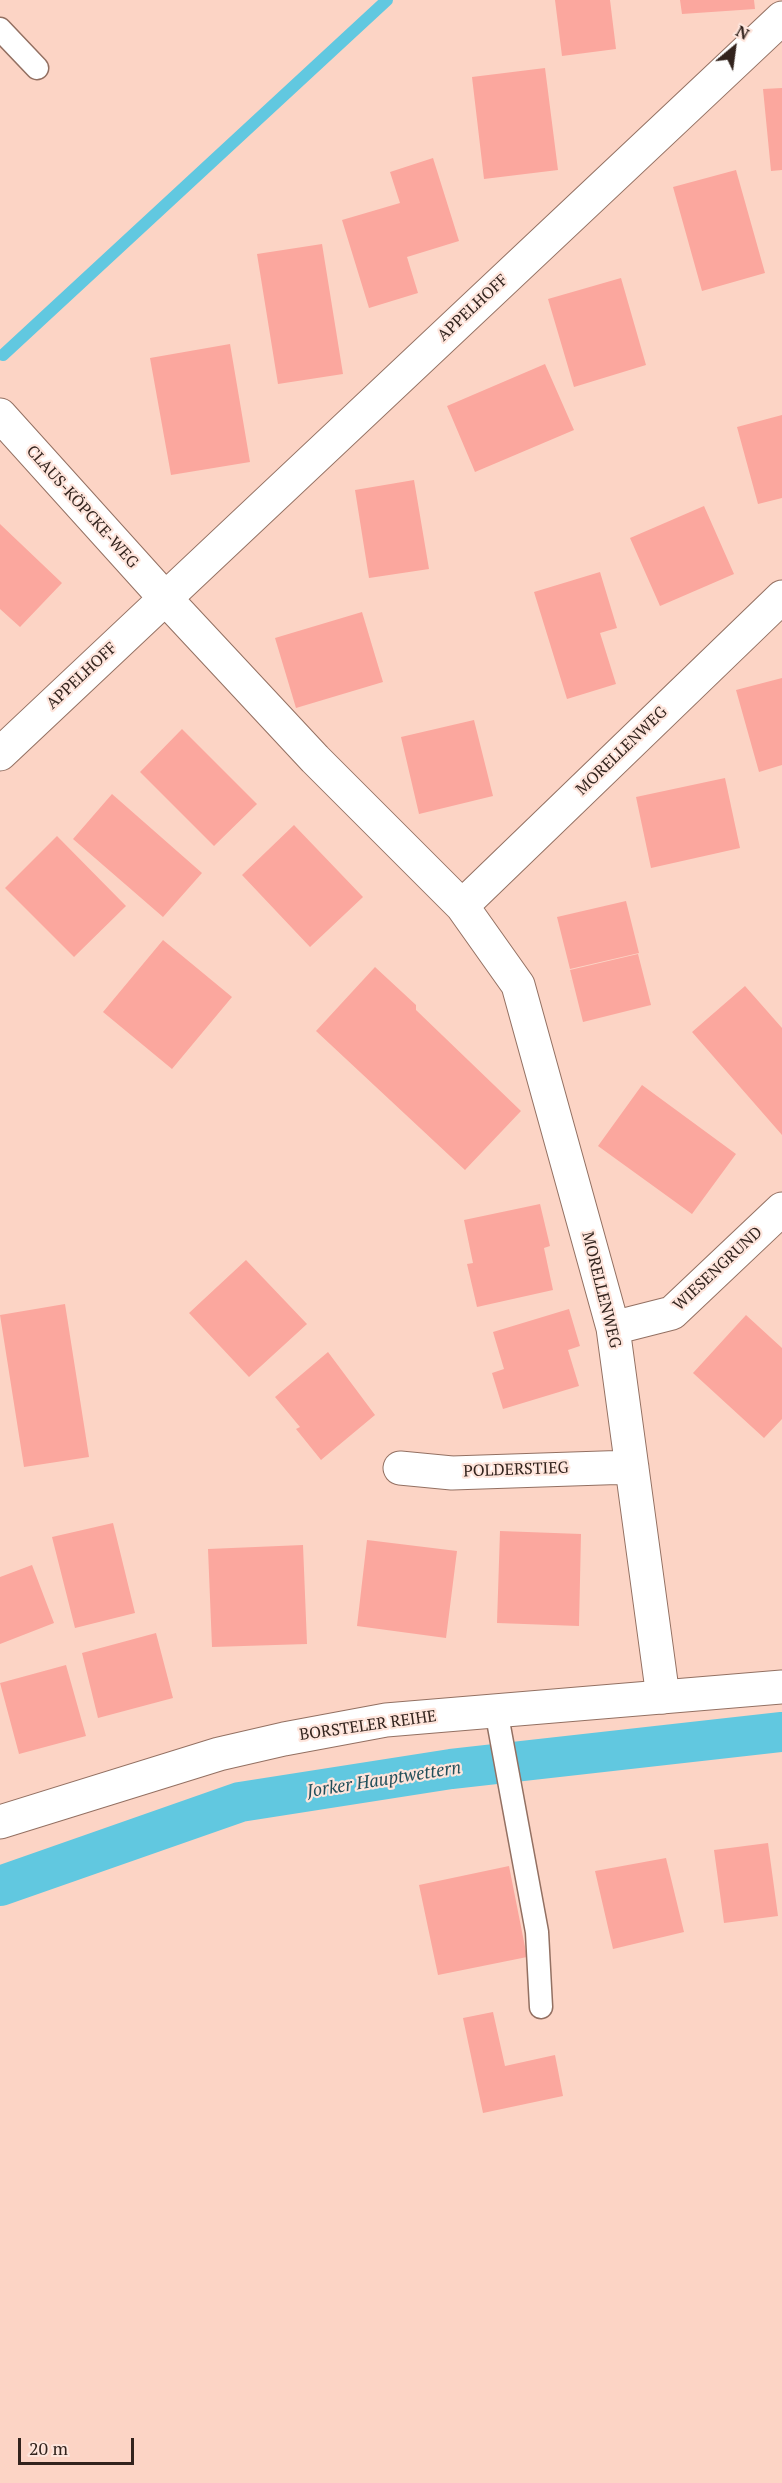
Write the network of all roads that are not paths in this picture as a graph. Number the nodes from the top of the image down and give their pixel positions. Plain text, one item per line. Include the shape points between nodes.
1 (782, 18) edge
2 (0, 29) edge
3 (37, 68) dead end
4 (0, 415) edge
5 (782, 597) edge
6 (165, 598) junction
7 (0, 754) edge
8 (462, 906) junction
9 (782, 1209) edge
10 (613, 1328) junction
11 (632, 1467) junction
12 (400, 1468) dead end
13 (782, 1687) edge
14 (663, 1697) junction
15 (497, 1721) junction
16 (0, 1822) edge
17 (541, 2007) dead end

1 - 6 street, APPELHOFF
2 - 3 lane
4 - 6 street, CLAUS-KÖPCKE-WEG
5 - 8 street, MORELLENWEG
6 - 7 street, APPELHOFF
6 - 8 street, MORELLENWEG via 315,759
8 - 10 street, MORELLENWEG via 518,985
9 - 10 street, WIESENGRUND via 672,1313
10 - 11 street, MORELLENWEG
11 - 12 street, POLDERSTIEG via 452,1473
11 - 14 street, MORELLENWEG
13 - 14 street, BORSTELER REIHE
14 - 15 street, BORSTELER REIHE
15 - 16 street, BORSTELER REIHE via 386,1720 284,1739 219,1754
15 - 17 lane via 537,1932

